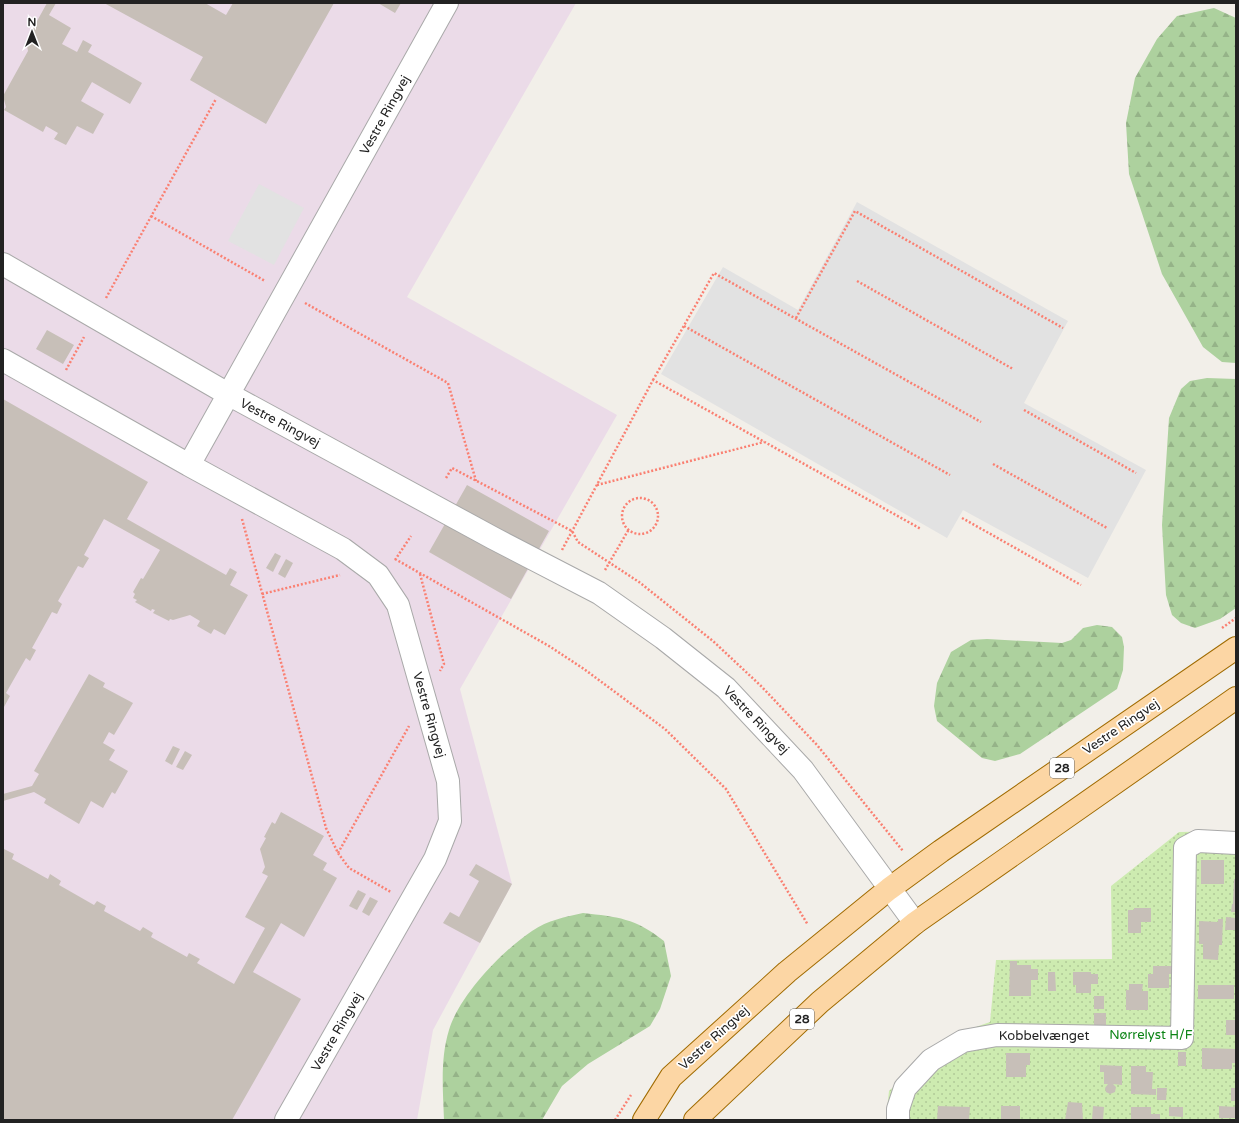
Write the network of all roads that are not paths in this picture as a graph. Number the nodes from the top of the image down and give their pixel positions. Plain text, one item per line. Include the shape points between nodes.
1 (447, 3) edge
2 (3, 264) edge
3 (3, 360) edge
4 (228, 394) junction
5 (189, 464) junction
6 (1236, 648) edge
7 (1236, 698) edge
8 (1236, 843) edge
9 (889, 889) junction
10 (915, 924) junction
11 (286, 1120) edge
12 (644, 1120) edge
13 (695, 1120) edge
14 (898, 1120) edge

1 - 4 street, Vestre Ringvej
2 - 4 street, Vestre Ringvej
3 - 5 street
4 - 5 street, Vestre Ringvej
4 - 9 street, Vestre Ringvej via 594,590 662,638 726,688 804,770
5 - 11 street, Vestre Ringvej via 342,549 378,575 398,606 448,781 450,820 436,859
6 - 9 main road, Vestre Ringvej / 28 via 940,850
7 - 10 main road, 28
8 - 14 street, Kobbelvænget via 1198,841 1185,848 1182,1038 997,1035 963,1041 931,1060 905,1088 898,1109
9 - 10 street, Vestre Ringvej
9 - 12 main road, Vestre Ringvej / 28 via 787,972 671,1077
10 - 13 main road, 28 via 820,1002

